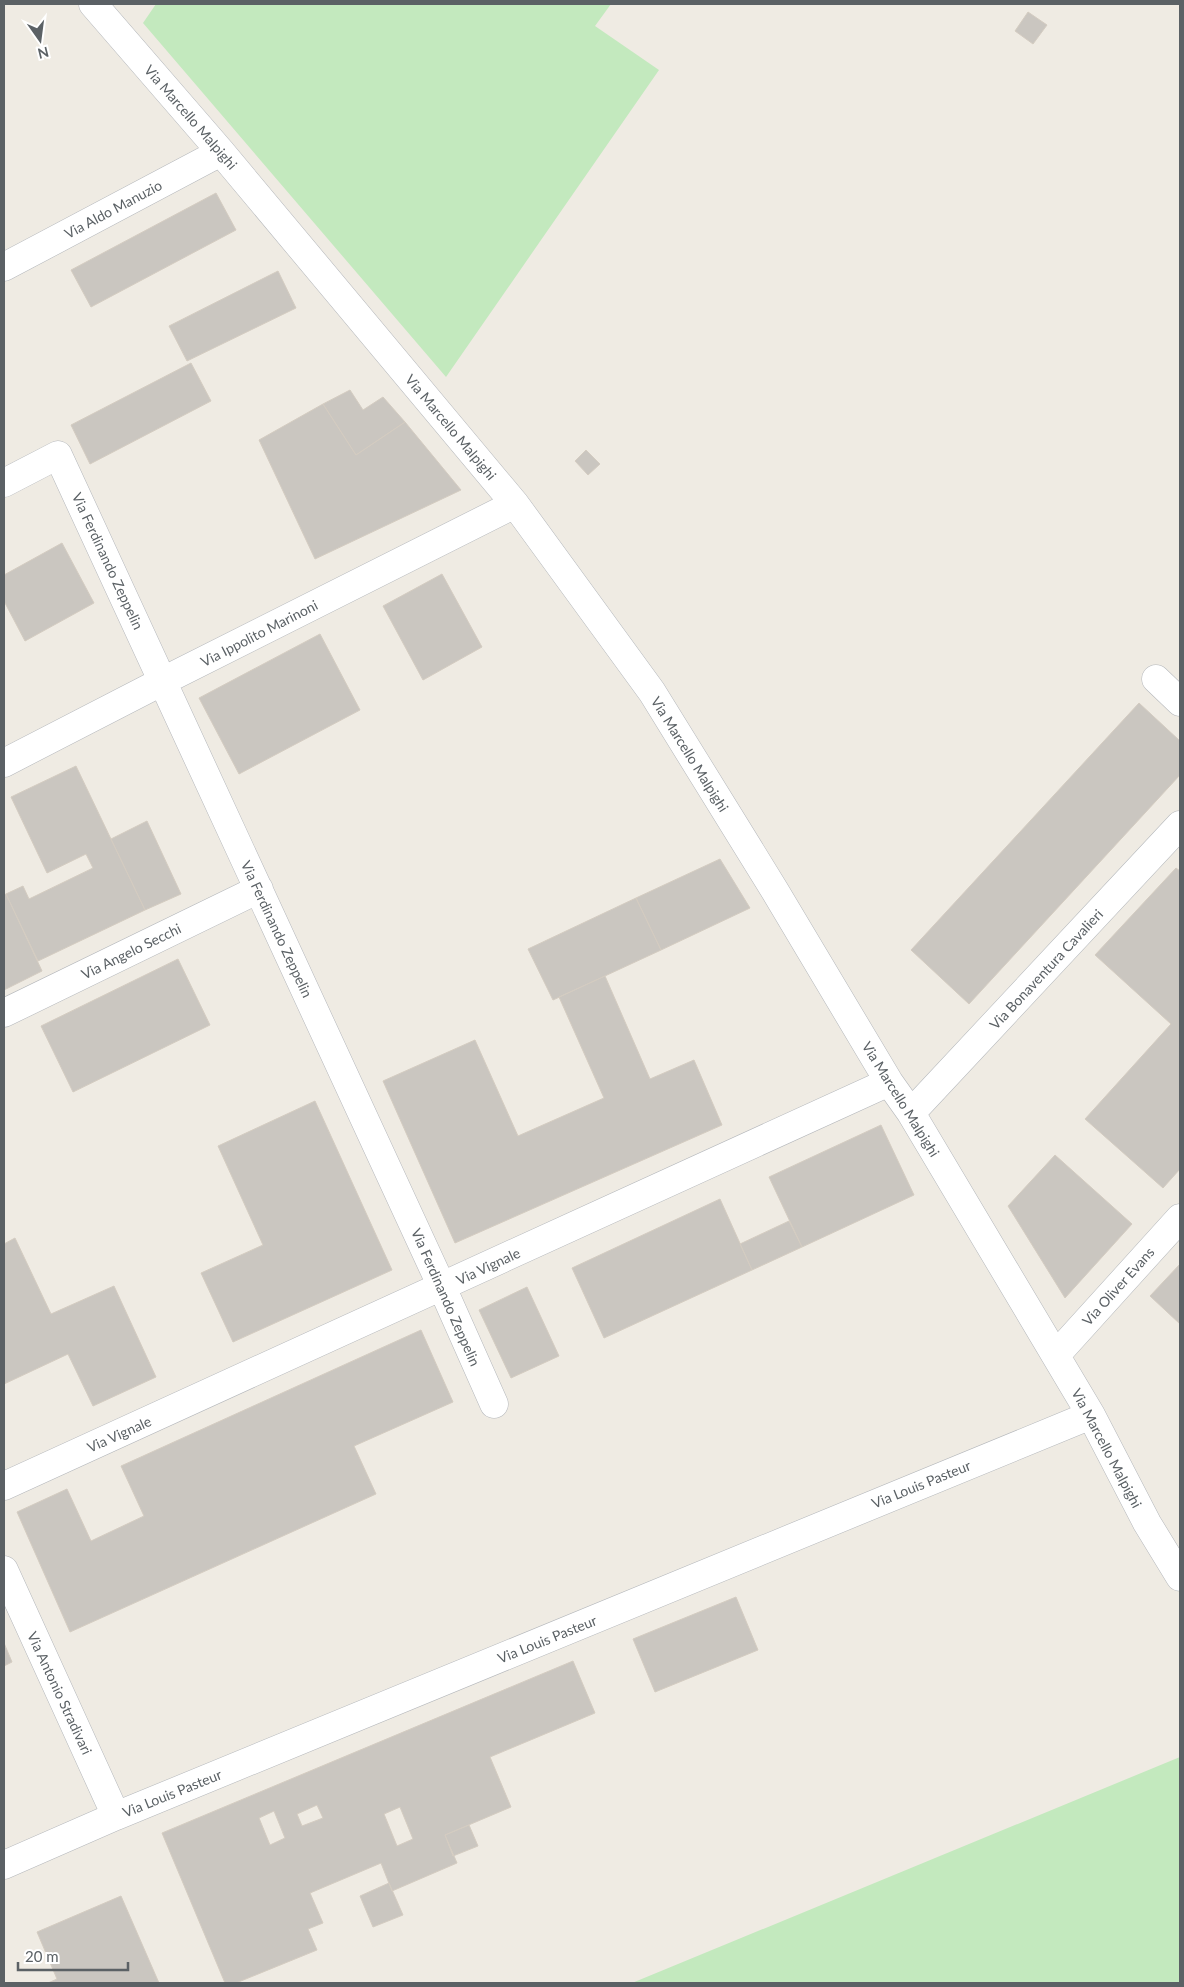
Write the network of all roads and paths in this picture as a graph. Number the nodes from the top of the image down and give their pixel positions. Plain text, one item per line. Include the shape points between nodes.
1 (94, 4) edge
2 (221, 152) junction
3 (4, 267) edge
4 (4, 483) edge
5 (515, 504) junction
6 (1156, 679) dead end
7 (163, 680) junction
8 (1180, 702) edge
9 (4, 763) edge
10 (1180, 825) edge
11 (259, 888) junction
12 (4, 1013) edge
13 (890, 1082) junction
14 (912, 1113) junction
15 (1180, 1218) edge
16 (442, 1287) junction
17 (1056, 1355) junction
18 (494, 1404) dead end
19 (1091, 1414) junction
20 (4, 1486) edge
21 (4, 1570) edge
22 (1180, 1577) edge
23 (116, 1816) junction
24 (4, 1864) edge

1 - 2 street, Via Marcello Malpighi
2 - 3 street, Via Aldo Manuzio
2 - 5 street, Via Marcello Malpighi
4 - 7 street, Via Ferdinando Zeppelin via 58,455
5 - 7 street, Via Ippolito Marinoni
5 - 13 street, Via Marcello Malpighi via 652,692
6 - 8 street
7 - 9 street, Via Ippolito Marinoni
7 - 11 street, Via Ferdinando Zeppelin
10 - 14 street, Via Bonaventura Cavalieri
11 - 12 street, Via Angelo Secchi
11 - 16 street, Via Ferdinando Zeppelin
13 - 14 street, Via Marcello Malpighi
13 - 16 street, Via Vignale
14 - 17 street, Via Marcello Malpighi
15 - 17 street, Via Oliver Evans
16 - 18 street, Via Ferdinando Zeppelin
16 - 20 street, Via Vignale
17 - 19 street, Via Marcello Malpighi
19 - 22 street, Via Marcello Malpighi via 1147,1523
19 - 23 street, Via Louis Pasteur
21 - 23 street, Via Antonio Stradivari
23 - 24 street, Via Louis Pasteur

